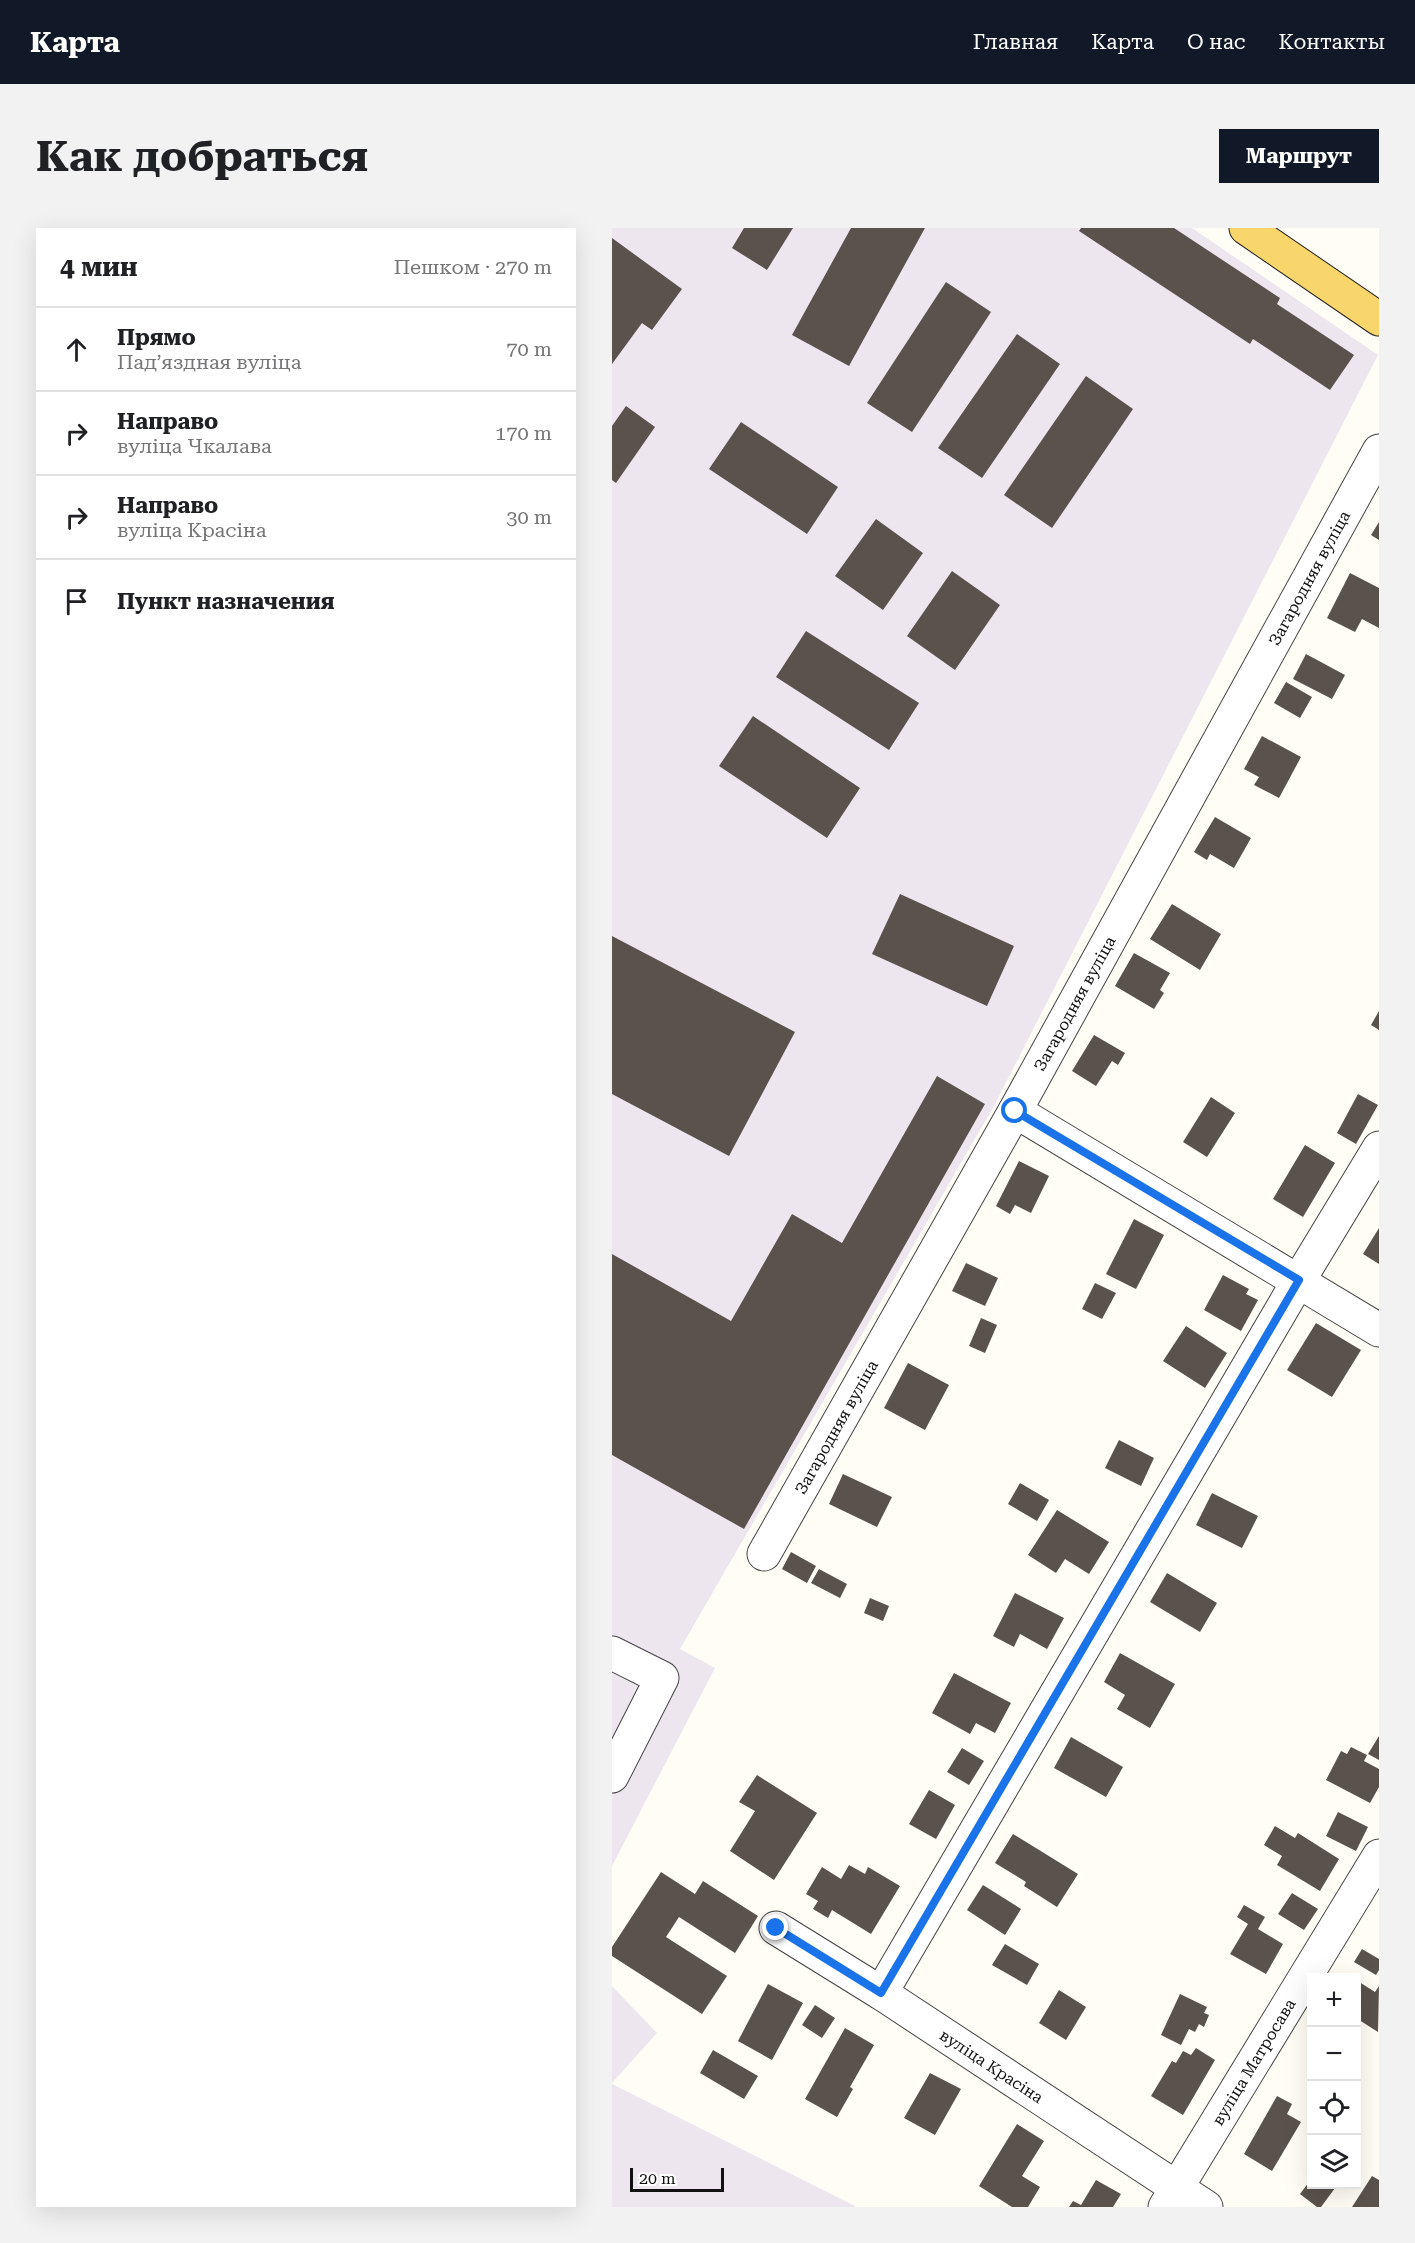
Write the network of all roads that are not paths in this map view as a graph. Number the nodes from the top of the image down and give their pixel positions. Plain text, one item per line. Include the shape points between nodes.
1 (1246, 228) edge
2 (1379, 319) edge
3 (1379, 451) edge
4 (1015, 1111) junction
5 (1379, 1148) edge
6 (1299, 1280) junction
7 (1379, 1330) edge
8 (764, 1554) dead end
9 (612, 1653) edge
10 (612, 1776) edge
11 (1379, 1856) edge
12 (776, 1928) dead end
13 (881, 1993) junction
14 (1171, 2197) edge
15 (1206, 2207) edge

1 - 2 main road
3 - 4 street, Загародняя вуліца
4 - 6 street
4 - 8 street, Загародняя вуліца
5 - 6 street
6 - 7 street
6 - 13 street
9 - 10 street via 662,1678
11 - 14 street, вуліца Матросава
12 - 13 street, вуліца Красіна
13 - 14 street, вуліца Красіна
14 - 15 street, вуліца Красіна

